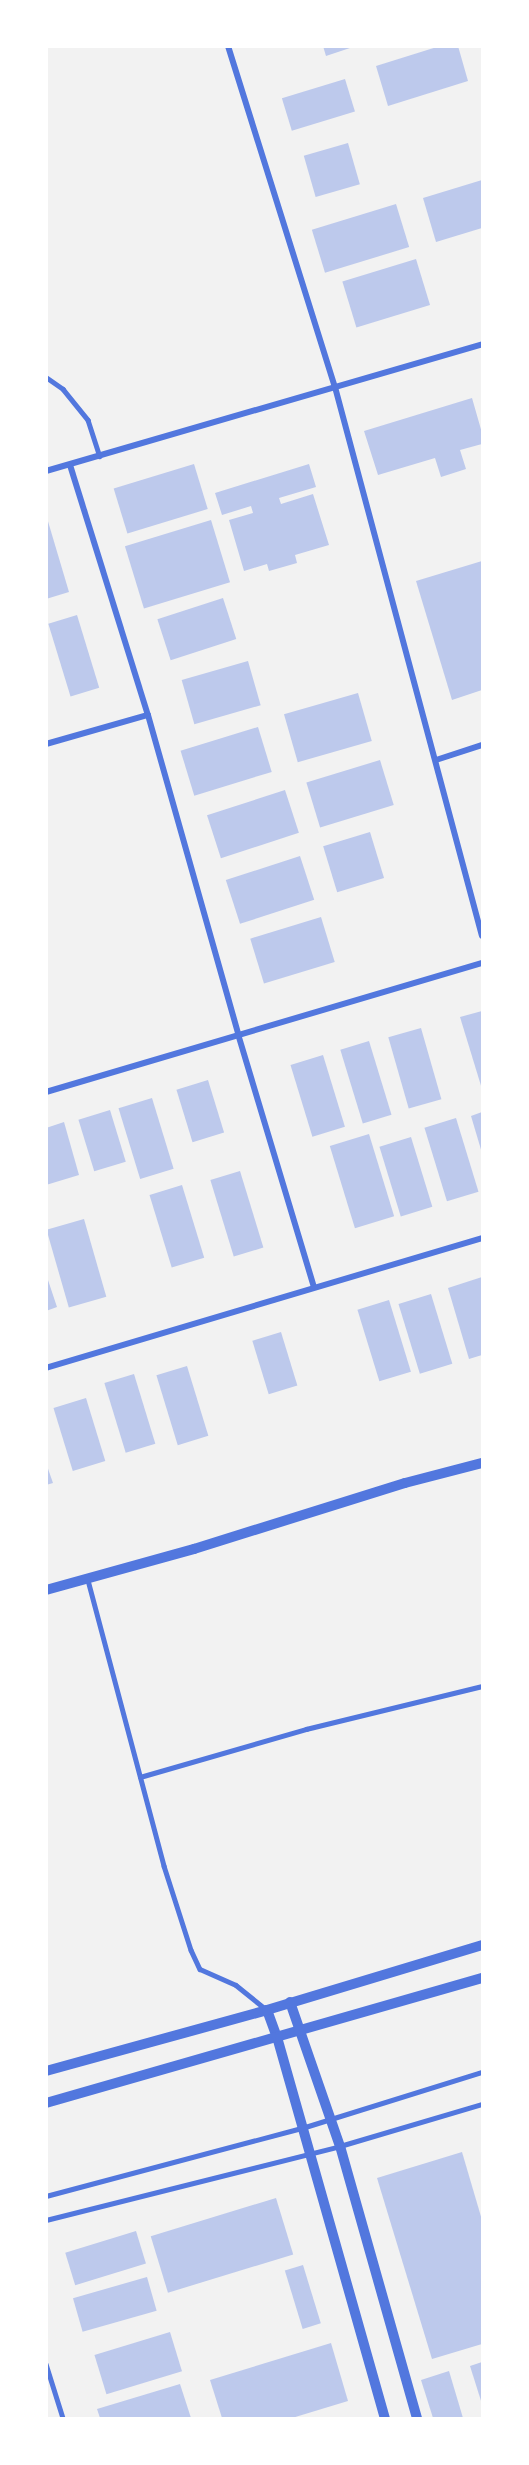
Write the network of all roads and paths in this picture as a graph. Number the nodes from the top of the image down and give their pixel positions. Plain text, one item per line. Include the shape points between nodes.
1 (228, 46) edge
2 (483, 344) edge
3 (46, 377) edge
4 (335, 387) junction
5 (100, 456) junction
6 (70, 465) junction
7 (46, 471) edge
8 (148, 715) junction
9 (46, 744) edge
10 (483, 745) edge
11 (436, 760) junction
12 (483, 936) edge
13 (483, 963) edge
14 (238, 1034) junction
15 (46, 1092) edge
16 (483, 1238) edge
17 (314, 1287) junction
18 (46, 1368) edge
19 (483, 1463) edge
20 (88, 1580) junction
21 (46, 1590) edge
22 (483, 1686) edge
23 (140, 1777) junction
24 (483, 1945) edge
25 (483, 1978) edge
26 (290, 2002) junction
27 (267, 2010) junction
28 (299, 2030) junction
29 (277, 2037) junction
30 (46, 2070) edge
31 (483, 2072) edge
32 (46, 2103) edge
33 (483, 2104) edge
34 (331, 2117) junction
35 (302, 2128) junction
36 (340, 2146) junction
37 (309, 2154) junction
38 (46, 2196) edge
39 (46, 2220) edge
40 (46, 2364) edge
41 (63, 2418) edge
42 (385, 2418) edge
43 (417, 2418) edge

1 - 4 street
2 - 4 street
3 - 5 lane via 63,389 88,420
4 - 5 street
4 - 11 street
5 - 6 street
6 - 7 street
6 - 8 street
8 - 9 street
8 - 14 street
10 - 11 street
11 - 12 street
13 - 14 street
14 - 15 street
14 - 17 street
16 - 17 street
17 - 18 street
19 - 20 street
20 - 21 street
20 - 23 lane
22 - 23 lane via 306,1729
23 - 27 lane via 197,1965 236,1985
24 - 26 street
25 - 28 street
26 - 27 street
26 - 28 street
27 - 29 street
27 - 30 street
28 - 29 street
28 - 34 street
29 - 32 street
29 - 35 street
31 - 34 lane
33 - 36 lane
34 - 35 lane
34 - 36 street
35 - 37 street
35 - 38 lane
36 - 37 lane
36 - 43 street
37 - 39 lane
37 - 42 street
40 - 41 lane

